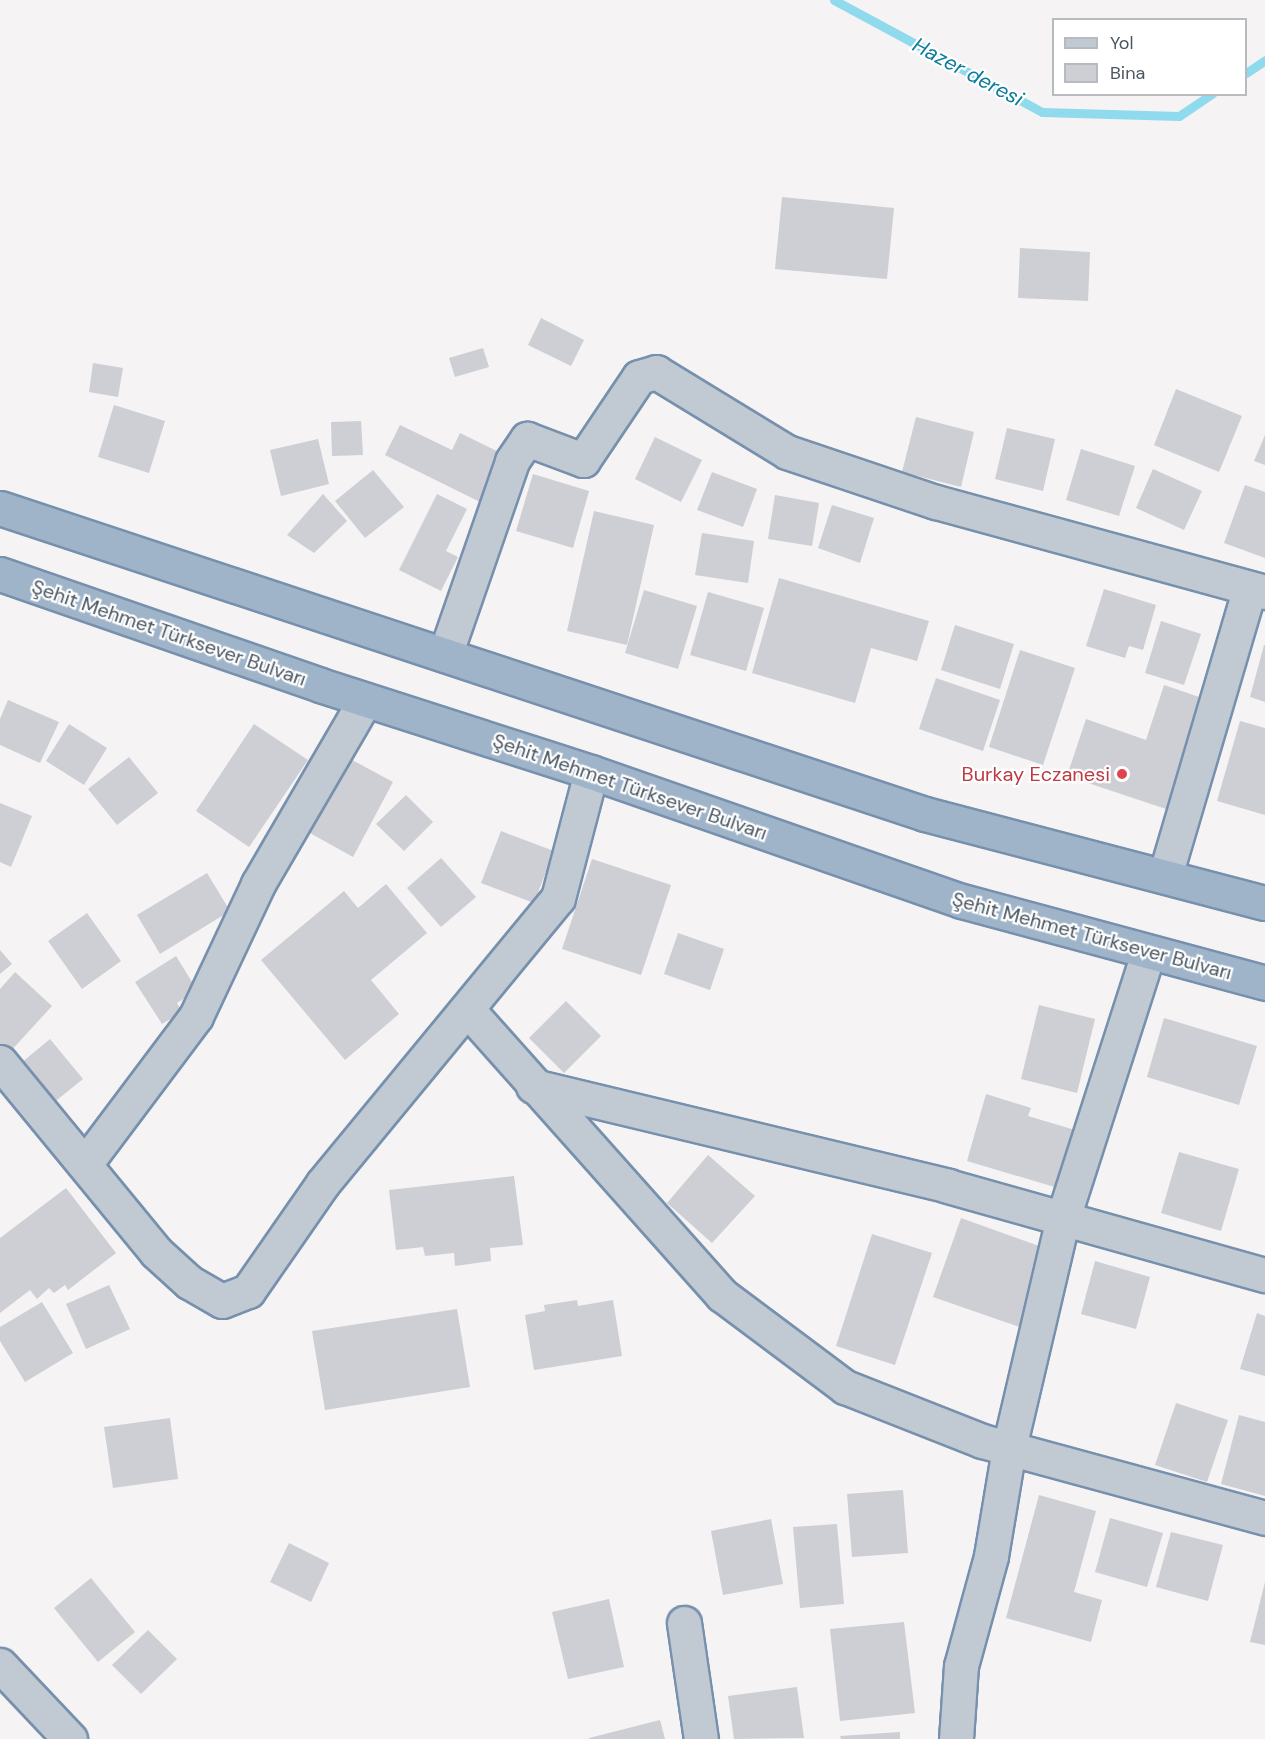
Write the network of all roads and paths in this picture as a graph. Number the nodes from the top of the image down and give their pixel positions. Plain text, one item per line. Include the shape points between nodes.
1 (0, 508) edge
2 (0, 574) edge
3 (1258, 590) edge
4 (445, 655) junction
5 (365, 700) junction
6 (591, 772) junction
7 (1165, 876) junction
8 (1265, 903) edge
9 (1148, 953) junction
10 (1265, 983) edge
11 (468, 1010) junction
12 (0, 1062) edge
13 (533, 1086) junction
14 (85, 1164) junction
15 (1063, 1218) junction
16 (1265, 1275) edge
17 (1009, 1448) junction
18 (1265, 1518) edge
19 (684, 1623) dead end
20 (0, 1665) edge
21 (70, 1739) edge
22 (701, 1739) edge
23 (956, 1739) edge

1 - 4 highway
2 - 5 highway, Şehit Mehmet Türksever Bulvarı
3 - 4 street via 936,502 787,452 656,372 639,377 583,460 528,440 512,461
3 - 7 street
4 - 7 highway via 925,814
5 - 6 highway, Şehit Mehmet Türksever Bulvarı
5 - 14 street via 258,884 196,1016
6 - 9 highway, Şehit Mehmet Türksever Bulvarı via 962,901
6 - 11 street via 558,898
7 - 8 highway
9 - 10 highway, Şehit Mehmet Türksever Bulvarı
9 - 15 street
11 - 13 street
11 - 14 street via 323,1183 248,1291 222,1301 189,1282 156,1252
12 - 14 street
13 - 15 street
13 - 17 street via 723,1295 845,1387
15 - 16 street
15 - 17 street
17 - 18 street
17 - 23 street via 991,1556 961,1666
19 - 22 street
20 - 21 street

